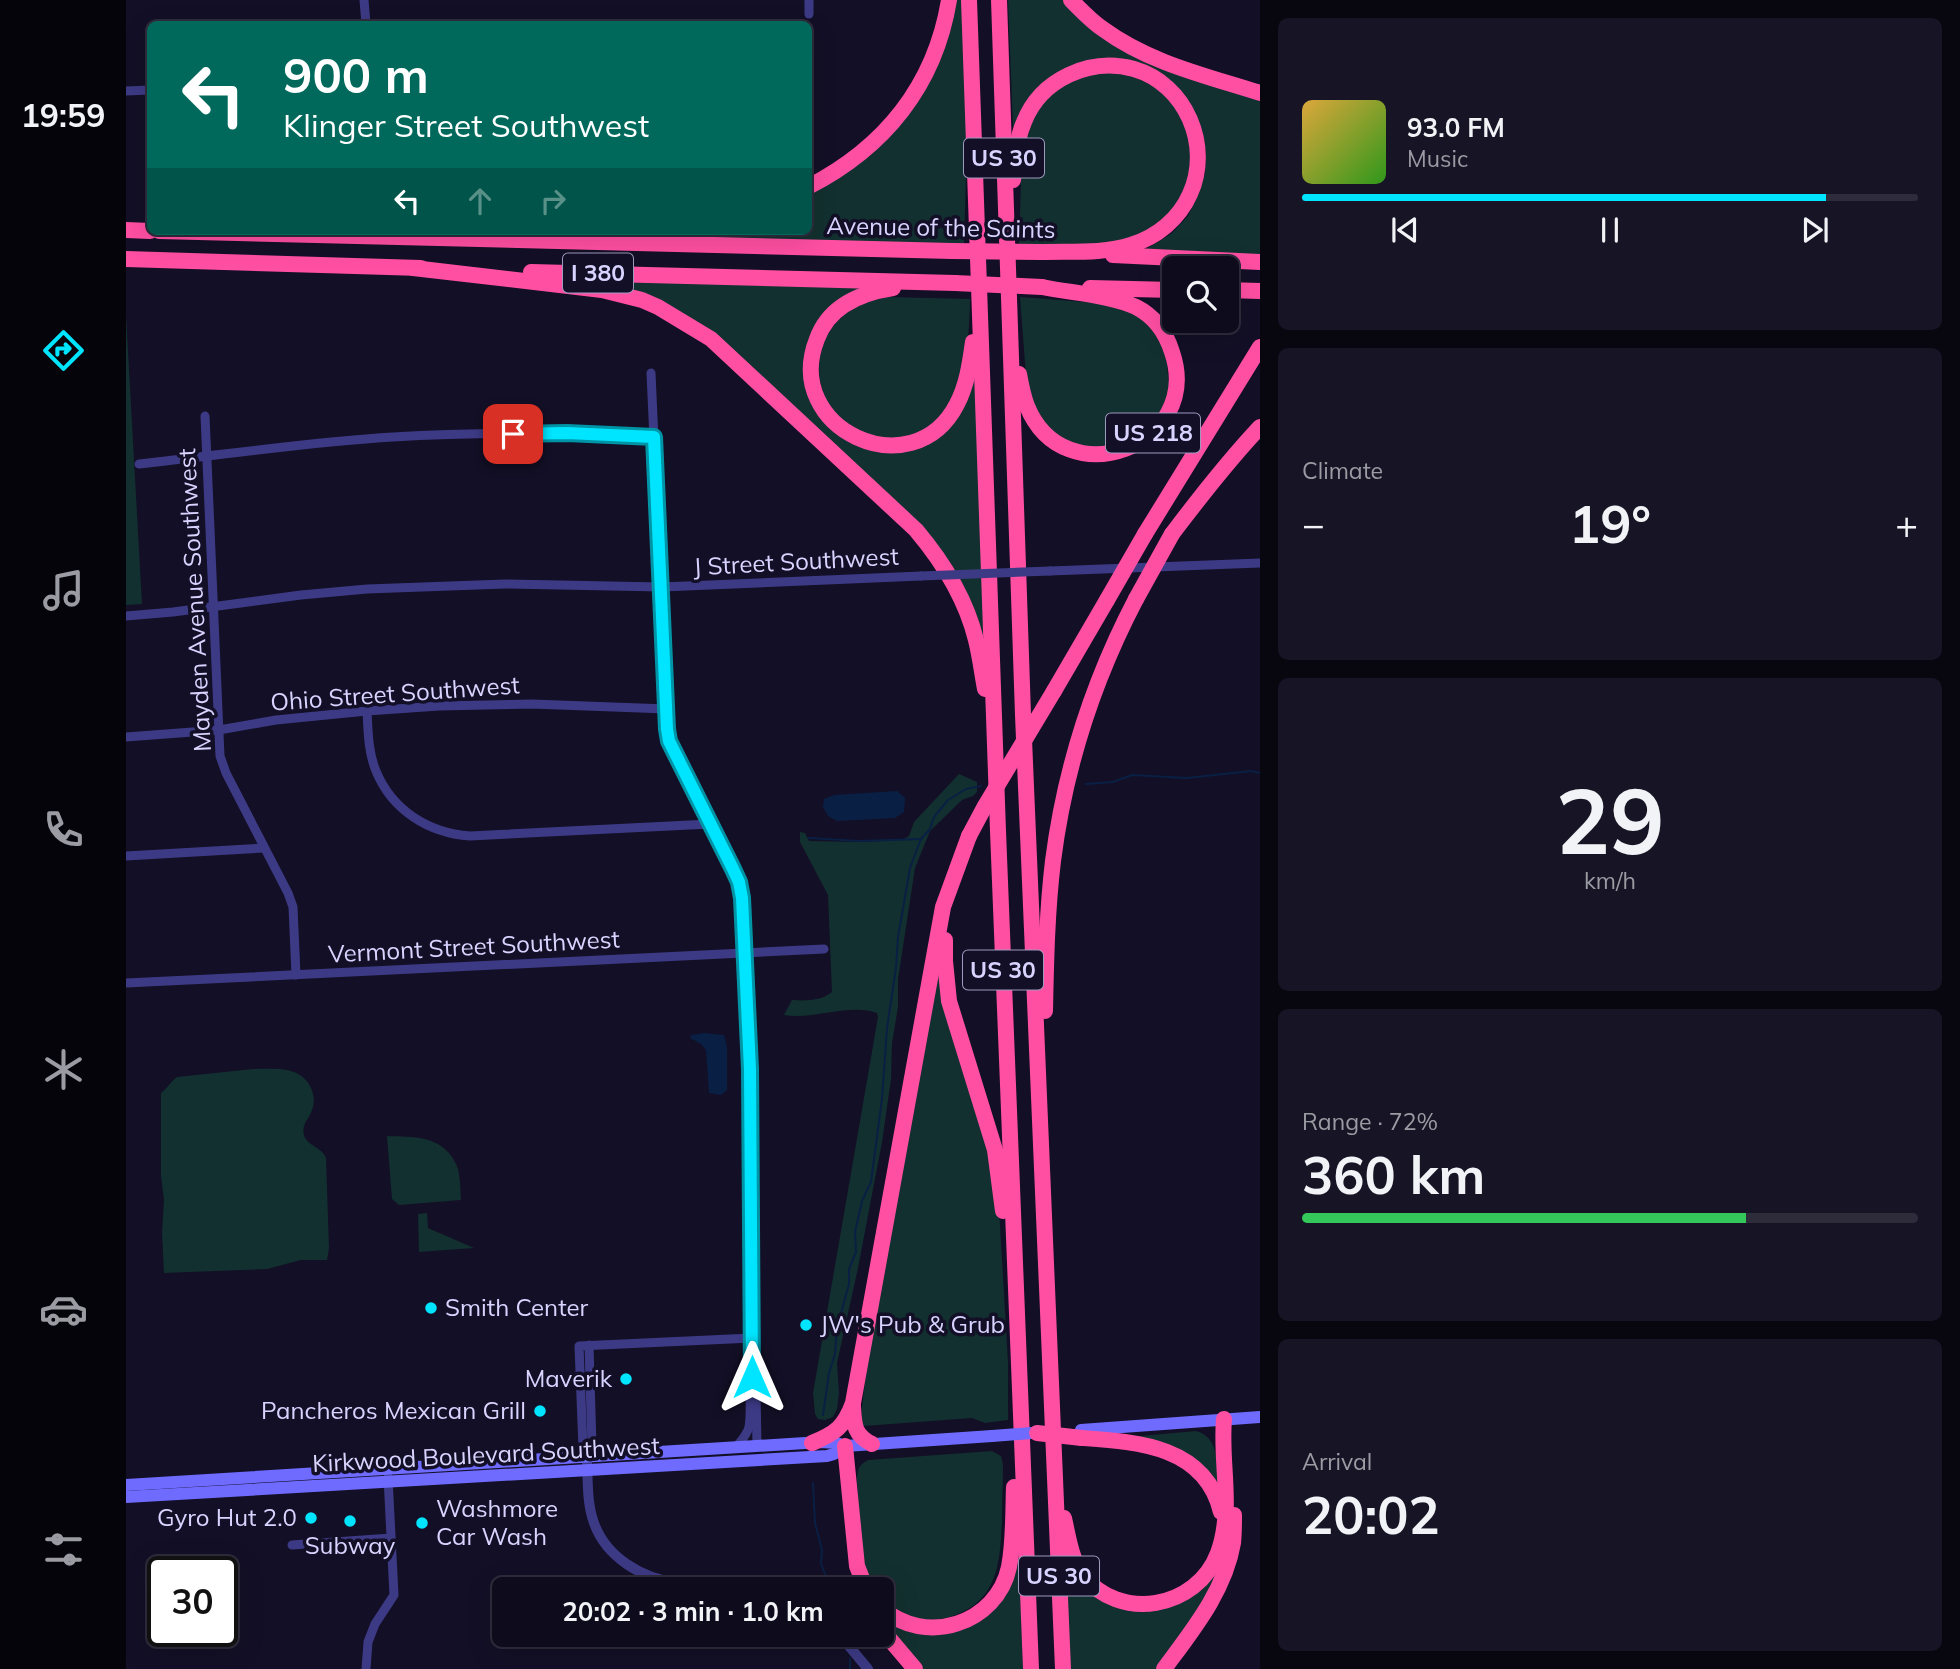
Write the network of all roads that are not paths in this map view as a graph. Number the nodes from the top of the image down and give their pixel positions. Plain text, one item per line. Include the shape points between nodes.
1 (365, 0) edge
2 (809, 0) edge
3 (949, 0) edge
4 (969, 0) edge
5 (999, 0) edge
6 (1071, 0) edge
7 (809, 14) dead end
8 (366, 21) edge
9 (147, 90) edge
10 (126, 91) edge
11 (1260, 93) edge
12 (812, 185) edge
13 (126, 230) edge
14 (147, 231) edge
15 (1007, 234) junction
16 (326, 235) edge
17 (553, 235) edge
18 (493, 239) junction
19 (1041, 252) junction
20 (126, 259) edge
21 (1260, 262) edge
22 (413, 268) junction
23 (978, 270) junction
24 (935, 283) junction
25 (1042, 287) junction
26 (1162, 289) edge
27 (1239, 290) edge
28 (1260, 291) edge
29 (1010, 316) junction
30 (1260, 348) edge
31 (651, 373) dead end
32 (205, 416) dead end
33 (1260, 428) edge
34 (654, 437) junction
35 (207, 457) junction
36 (139, 464) dead end
37 (1260, 563) edge
38 (662, 587) junction
39 (214, 607) junction
40 (126, 615) edge
41 (667, 709) junction
42 (367, 711) junction
43 (219, 730) junction
44 (126, 737) edge
45 (710, 824) junction
46 (998, 831) junction
47 (264, 848) junction
48 (126, 856) edge
49 (949, 892) junction
50 (824, 948) dead end
51 (745, 952) junction
52 (296, 975) junction
53 (126, 983) edge
54 (1040, 1111) junction
55 (1016, 1308) junction
56 (752, 1338) junction
57 (589, 1345) junction
58 (1018, 1358) junction
59 (752, 1377) junction
60 (853, 1403) junction
61 (1260, 1416) edge
62 (1224, 1419) junction
63 (1037, 1433) joint
64 (1081, 1434) junction
65 (812, 1443) junction
66 (872, 1444) junction
67 (757, 1446) junction
68 (845, 1446) junction
69 (736, 1447) junction
70 (587, 1457) junction
71 (725, 1462) junction
72 (587, 1471) junction
73 (388, 1475) junction
74 (1056, 1482) junction
75 (126, 1485) edge
76 (126, 1497) edge
77 (391, 1538) junction
78 (1222, 1539) junction
79 (292, 1545) dead end
80 (651, 1577) edge
81 (852, 1577) edge
82 (861, 1577) edge
83 (894, 1616) edge
84 (894, 1644) edge
85 (850, 1647) edge
86 (366, 1669) edge
87 (868, 1669) edge
88 (915, 1669) edge
89 (1031, 1669) edge
90 (1063, 1669) edge
91 (1164, 1669) edge

1 - 8 street
2 - 7 street
3 - 12 highway via 938,45 906,107 855,159
4 - 23 highway, US 30
5 - 15 highway, US 30
6 - 11 highway via 1126,44
9 - 10 street
13 - 14 highway
15 - 19 highway via 1018,143 1024,121 1042,93 1069,73 1100,66 1128,68 1153,78 1188,115 1199,148 1195,183 1178,215 1152,237 1130,245
15 - 29 highway, US 30
16 - 18 highway, Avenue of the Saints / I 380
17 - 18 highway
18 - 19 highway, Avenue of the Saints / I 380, bridge
19 - 21 highway, Avenue of the Saints / I 380
20 - 22 highway, I 380
22 - 24 highway, I 380
22 - 46 highway via 581,286 658,307 711,339 916,530 951,579 976,639 986,689
23 - 24 highway via 970,366 948,419 908,444 875,445 846,433 825,412 812,383 812,350 819,332 841,306 854,299 874,291
23 - 46 highway, US 30
24 - 25 highway, I 380, bridge
25 - 26 highway, I 380
25 - 29 highway, US 218 via 1135,307 1164,334 1177,382 1164,419 1148,438 1115,453 1091,454 1068,449 1047,435 1022,391
27 - 28 highway
29 - 54 highway, US 30
30 - 49 highway, bridge via 985,806
31 - 34 street
32 - 35 street, Mayden Avenue Southwest
33 - 54 highway, bridge via 1172,534 1114,641 1083,720 1053,862
34 - 35 street via 567,433 394,437
34 - 38 street
35 - 36 street
35 - 39 street, Mayden Avenue Southwest
37 - 38 street, J Street Southwest, bridge
38 - 39 street, J Street Southwest via 437,585
38 - 41 street
39 - 40 street, J Street Southwest
39 - 43 street, Mayden Avenue Southwest
41 - 42 street, Ohio Street Southwest via 532,705
41 - 45 street via 669,741
42 - 43 street, Ohio Street Southwest
42 - 45 street via 370,751 385,789 415,820 452,835
43 - 44 street, Ohio Street Southwest
43 - 47 street, Mayden Avenue Southwest via 226,773
45 - 51 street via 739,882
46 - 55 highway, US 30
47 - 48 street
47 - 52 street, Mayden Avenue Southwest via 293,907
49 - 55 highway via 945,952 949,1001 995,1150
49 - 60 highway
50 - 51 street, Vermont Street Southwest
51 - 52 street, Vermont Street Southwest
51 - 56 street
52 - 53 street, Vermont Street Southwest
54 - 74 highway, US 30
55 - 58 highway, US 30
56 - 57 street
56 - 59 street
57 - 70 street via 592,1447
57 - 70 street via 579,1346
58 - 83 highway via 1012,1544 1001,1588 978,1615 953,1626 926,1628
58 - 89 highway, US 30
59 - 67 street
59 - 69 street via 749,1427
60 - 65 highway via 836,1432
60 - 66 highway via 857,1431
61 - 62 main road
62 - 64 main road
62 - 78 highway
62 - 91 highway via 1234,1503 1231,1553 1220,1585
63 - 64 highway, bridge
63 - 66 main road, Kirkwood Boulevard Southwest, bridge
64 - 78 highway via 1160,1449 1188,1461 1213,1489 1221,1510
65 - 67 main road, Kirkwood Boulevard Southwest
65 - 68 main road, Kirkwood Boulevard Southwest
66 - 68 main road, Kirkwood Boulevard Southwest
67 - 69 main road, Kirkwood Boulevard Southwest
67 - 71 main road via 750,1455
68 - 71 main road, Kirkwood Boulevard Southwest via 827,1456
68 - 81 highway via 847,1551
68 - 82 highway
69 - 70 main road, Kirkwood Boulevard Southwest
70 - 72 street
70 - 73 main road, Kirkwood Boulevard Southwest
71 - 72 main road, Kirkwood Boulevard Southwest
72 - 73 main road, Kirkwood Boulevard Southwest
72 - 80 street via 598,1531 618,1558
73 - 75 main road, Kirkwood Boulevard Southwest
73 - 76 main road, Kirkwood Boulevard Southwest
73 - 77 street
74 - 78 highway via 1082,1573 1116,1599 1146,1604 1185,1594 1205,1577
74 - 90 highway, US 30
77 - 79 street
77 - 86 street via 394,1595 375,1624
84 - 88 highway
85 - 87 street

